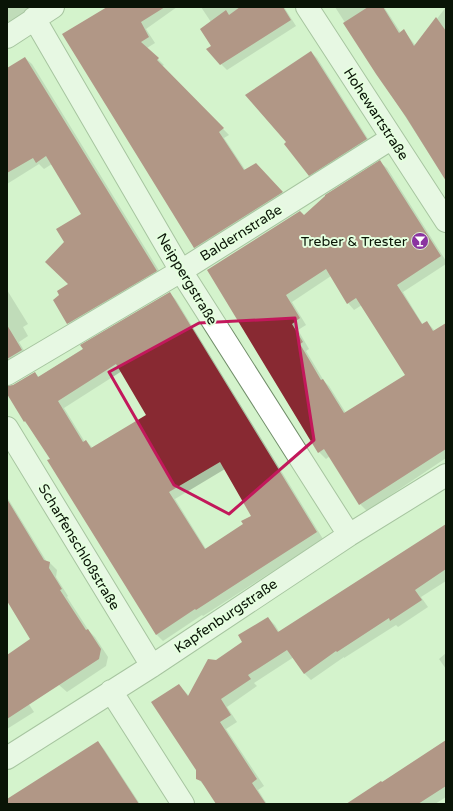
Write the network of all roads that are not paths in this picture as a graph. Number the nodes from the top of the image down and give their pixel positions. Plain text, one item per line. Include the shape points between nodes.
1 (53, 7) edge
2 (307, 7) edge
3 (34, 18) junction
4 (7, 37) edge
5 (392, 138) junction
6 (446, 221) edge
7 (181, 271) junction
8 (7, 374) edge
9 (7, 428) edge
10 (446, 475) edge
11 (348, 535) junction
12 (152, 666) junction
13 (111, 690) junction
14 (7, 758) edge
15 (183, 804) edge

1 - 3 street
2 - 5 street, Hohewartstraße
3 - 4 street
3 - 7 street, Neippergstraße
5 - 6 street, Hohewartstraße
5 - 7 street, Baldernstraße
7 - 8 street, Baldernstraße
7 - 11 street, Neippergstraße
9 - 12 street, Scharfenschloßstraße
10 - 11 street, Kapfenburgstraße
11 - 12 street, Kapfenburgstraße
12 - 13 street, Kapfenburgstraße
13 - 14 street, Kapfenburgstraße
13 - 15 street

